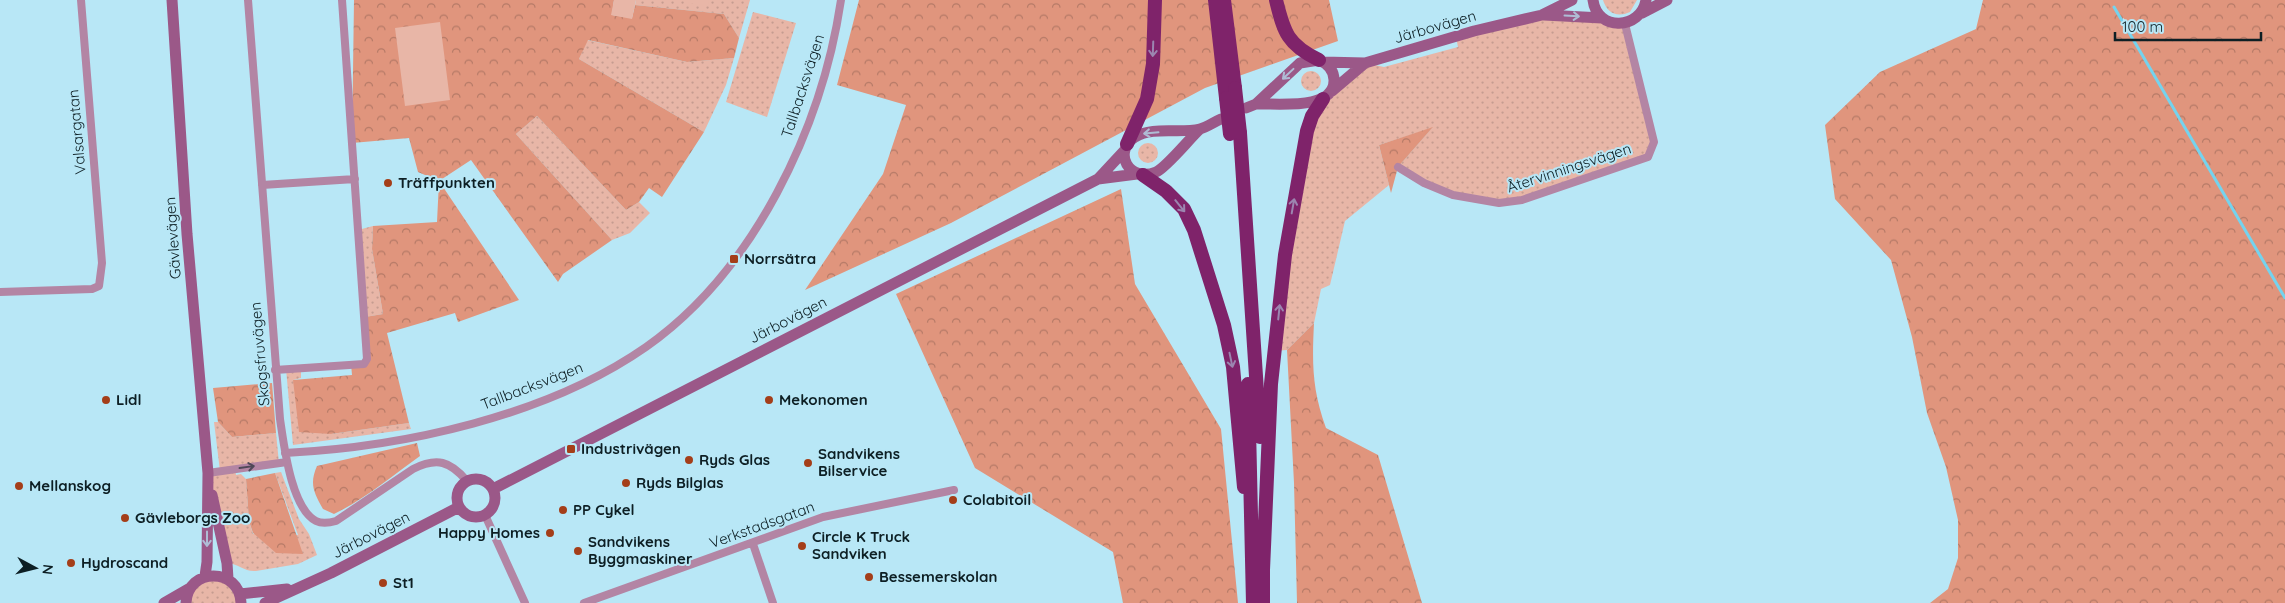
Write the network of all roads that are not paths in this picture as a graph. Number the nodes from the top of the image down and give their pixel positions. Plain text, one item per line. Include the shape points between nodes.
1 (81, 0) edge
2 (172, 0) edge
3 (248, 0) edge
4 (342, 0) edge
5 (841, 0) edge
6 (1155, 0) edge
7 (1215, 0) edge
8 (1224, 0) edge
9 (1276, 0) edge
10 (1572, 0) edge
11 (1593, 0) edge
12 (1646, 0) edge
13 (1667, 0) edge
14 (1642, 13) junction
15 (1542, 15) junction
16 (1602, 18) junction
17 (1625, 24) junction
18 (1321, 61) junction
19 (1365, 63) junction
20 (1231, 93) junction
21 (1327, 95) junction
22 (1221, 119) dead end
23 (1200, 128) junction
24 (1126, 147) junction
25 (1398, 167) dead end
26 (1140, 175) junction
27 (355, 179) junction
28 (1098, 179) junction
29 (262, 185) junction
30 (0, 292) edge
31 (275, 370) junction
32 (285, 453) junction
33 (287, 462) junction
34 (208, 473) junction
35 (467, 481) junction
36 (493, 489) junction
37 (954, 490) dead end
38 (459, 507) junction
39 (485, 515) junction
40 (754, 544) junction
41 (1259, 571) junction
42 (205, 576) junction
43 (228, 579) junction
44 (190, 588) junction
45 (296, 588) junction
46 (240, 599) edge
47 (164, 603) edge
48 (186, 603) edge
49 (265, 603) edge
50 (280, 603) edge
51 (525, 603) edge
52 (584, 603) edge
53 (773, 603) edge
54 (1254, 603) edge
55 (1263, 603) edge

1 - 30 street, Valsargatan via 101,280 99,286 92,289
2 - 34 main road, Gävlevägen
3 - 29 street, Skogsfruvägen
4 - 27 street
5 - 32 street, Tallbacksvägen via 821,88 784,178 732,262 701,299 666,331 631,357 586,382 499,415 413,438
6 -> 24 highway via 1153,64 1147,99
7 - 20 highway
8 - 20 highway
9 - 18 highway via 1290,41
10 - 15 main road, Järbovägen
11 - 16 main road
12 - 14 main road
13 - 14 main road
14 - 17 main road
15 -> 16 main road, Järbovägen
15 - 19 main road, Järbovägen
16 - 17 main road, Järbovägen
17 - 25 street, Återvinningsvägen via 1654,142 1648,157 1522,200 1499,204 1453,195
18 - 19 main road, Järbovägen
18 - 21 main road via 1334,74 1334,84
18 -> 21 main road, Järbovägen via 1300,63 1251,106 1307,103
19 - 21 main road, Järbovägen
20 - 41 highway, bridge via 1259,406
41 -> 21 highway via 1271,384 1285,254 1307,131 1312,116
22 - 23 main road, Järbovägen
23 -> 24 main road, Järbovägen via 1143,133
23 - 26 main road, Järbovägen via 1158,172
24 - 26 main road via 1126,164
24 - 28 main road, Järbovägen
26 - 28 main road, Järbovägen
26 -> 41 highway via 1166,191 1184,209 1194,230 1224,325 1233,367 1242,476
27 - 29 street
27 - 31 street via 367,359 364,364
28 - 36 main road, Järbovägen
29 - 31 street, Skogsfruvägen
31 - 32 street, Skogsfruvägen
32 - 33 street, Skogsfruvägen
34 -> 33 street
33 - 35 street, Skogsfruvägen via 304,508 317,521 326,523 336,522 426,462 453,466
34 -> 42 main road, Gävlevägen
34 - 43 main road, Gävlevägen
35 - 36 main road via 482,480
35 - 38 main road via 457,493
36 - 39 main road via 493,505
37 - 40 street, Verkstadsgatan via 824,517
38 - 39 main road via 471,516
38 - 45 main road, Järbovägen
39 - 51 street
40 - 52 street, Verkstadsgatan
40 - 53 street
41 - 54 highway
41 - 55 highway
42 - 43 main road via 217,575
42 - 44 main road
43 - 46 main road via 236,586
44 - 47 main road
44 - 48 main road
45 - 46 main road, Järbovägen
45 - 49 main road, Järbovägen
45 - 50 main road

